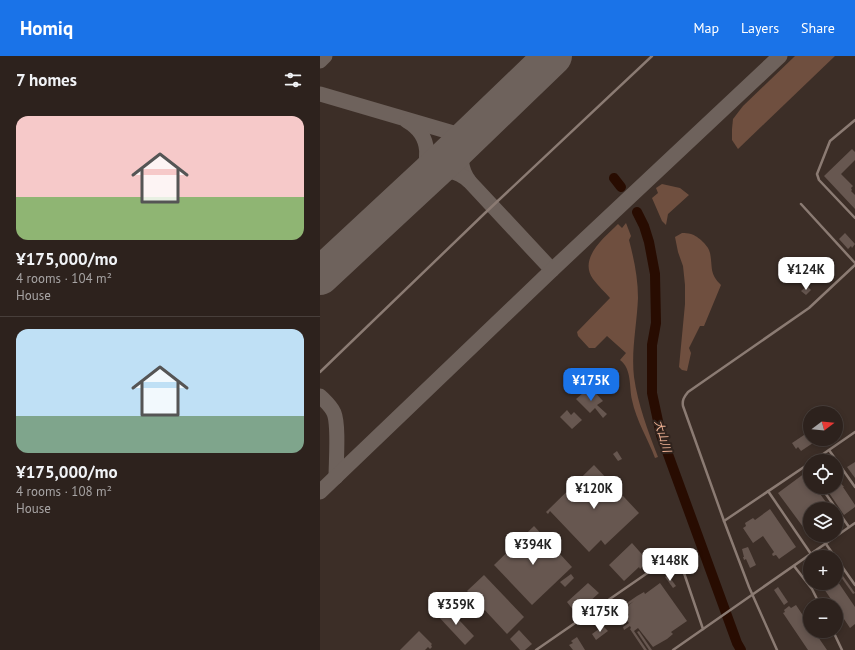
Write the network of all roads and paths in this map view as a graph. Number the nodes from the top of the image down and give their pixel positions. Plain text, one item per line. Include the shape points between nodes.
1 (652, 56) edge
2 (855, 120) edge
3 (801, 204) dead end
4 (855, 218) edge
5 (855, 264) edge
6 (320, 372) edge
7 (855, 432) edge
8 (829, 450) junction
9 (823, 454) edge
10 (803, 468) edge
11 (855, 487) edge
12 (768, 492) junction
13 (826, 494) edge
14 (724, 521) junction
15 (855, 523) edge
16 (849, 527) junction
17 (826, 544) junction
18 (808, 550) edge
19 (817, 550) edge
20 (830, 550) edge
21 (803, 560) edge
22 (794, 566) junction
23 (843, 568) edge
24 (855, 585) edge
25 (752, 595) junction
26 (816, 598) edge
27 (704, 629) junction
28 (836, 638) edge
29 (536, 650) edge
30 (674, 650) edge
31 (777, 650) edge
32 (842, 650) edge

1 - 6 lane
2 - 4 lane via 830,141 817,174 819,180
3 - 5 lane
5 - 14 lane via 809,308 683,398 683,406
7 - 8 lane
8 - 9 lane
8 - 11 lane
10 - 12 lane
12 - 14 lane
12 - 18 lane
13 - 16 lane
14 - 25 lane
15 - 16 lane
16 - 17 lane
17 - 19 lane
17 - 20 lane
21 - 22 lane
22 - 25 lane
22 - 26 lane
23 - 24 lane
25 - 27 lane
25 - 31 lane
27 - 29 lane via 683,570 672,556
27 - 30 lane
28 - 32 lane

